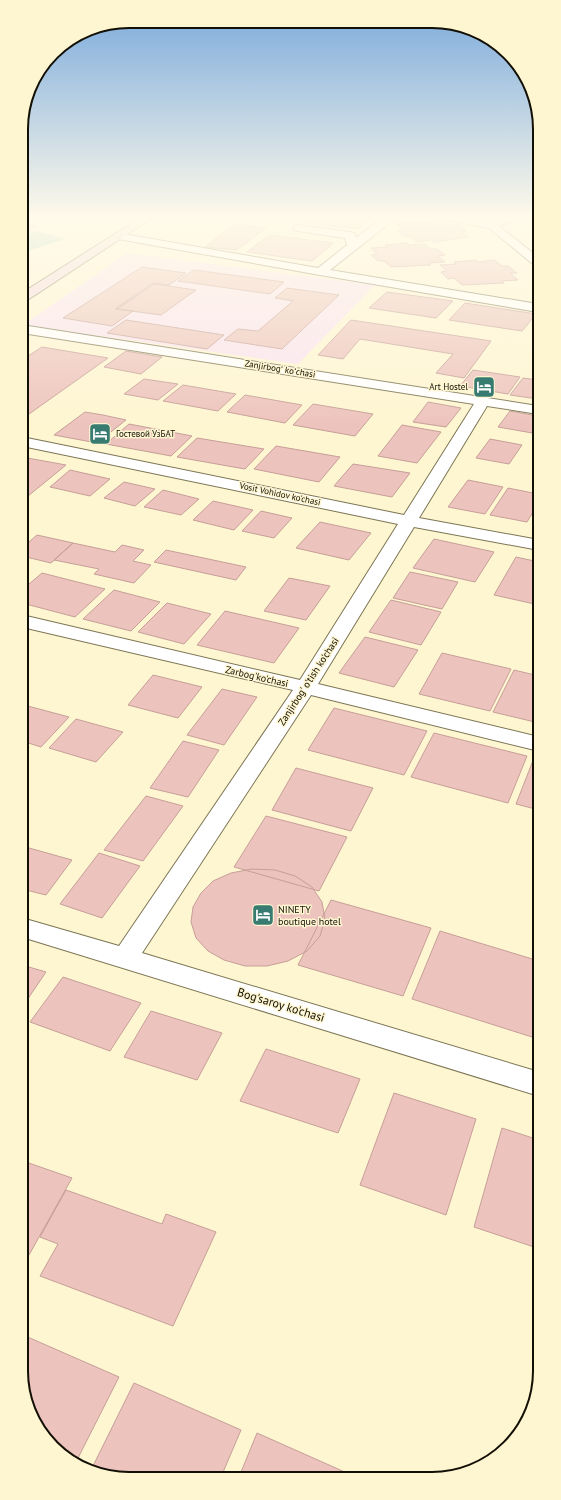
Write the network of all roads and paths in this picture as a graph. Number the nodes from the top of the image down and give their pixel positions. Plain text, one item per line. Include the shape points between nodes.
1 (41, 286) edge
2 (405, 286) edge
3 (28, 294) edge
4 (533, 307) edge
5 (28, 330) edge
6 (483, 401) junction
7 (533, 409) edge
8 (28, 442) edge
9 (409, 520) junction
10 (533, 544) edge
11 (28, 622) edge
12 (306, 687) junction
13 (533, 743) edge
14 (28, 929) edge
15 (126, 957) junction
16 (533, 1082) edge

1 - 3 main road
2 - 4 street
5 - 6 street, Zanjirbogʻ koʻchasi
6 - 7 street, Zanjirbogʻ koʻchasi
6 - 9 street, Zanjirbog' o'tish ko'chasi
8 - 9 street, Vosit Vohidov ko'chasi
9 - 10 street, Vosit Vohidov ko'chasi
9 - 12 street, Zanjirbog' o'tish ko'chasi
11 - 12 street, Zarbog'ko'chasi
12 - 13 street, Zarbog'ko'chasi
12 - 15 street, Zanjirbog' o'tish ko'chasi
14 - 15 street, Bog'saroy ko'chasi
15 - 16 street, Bog'saroy ko'chasi

